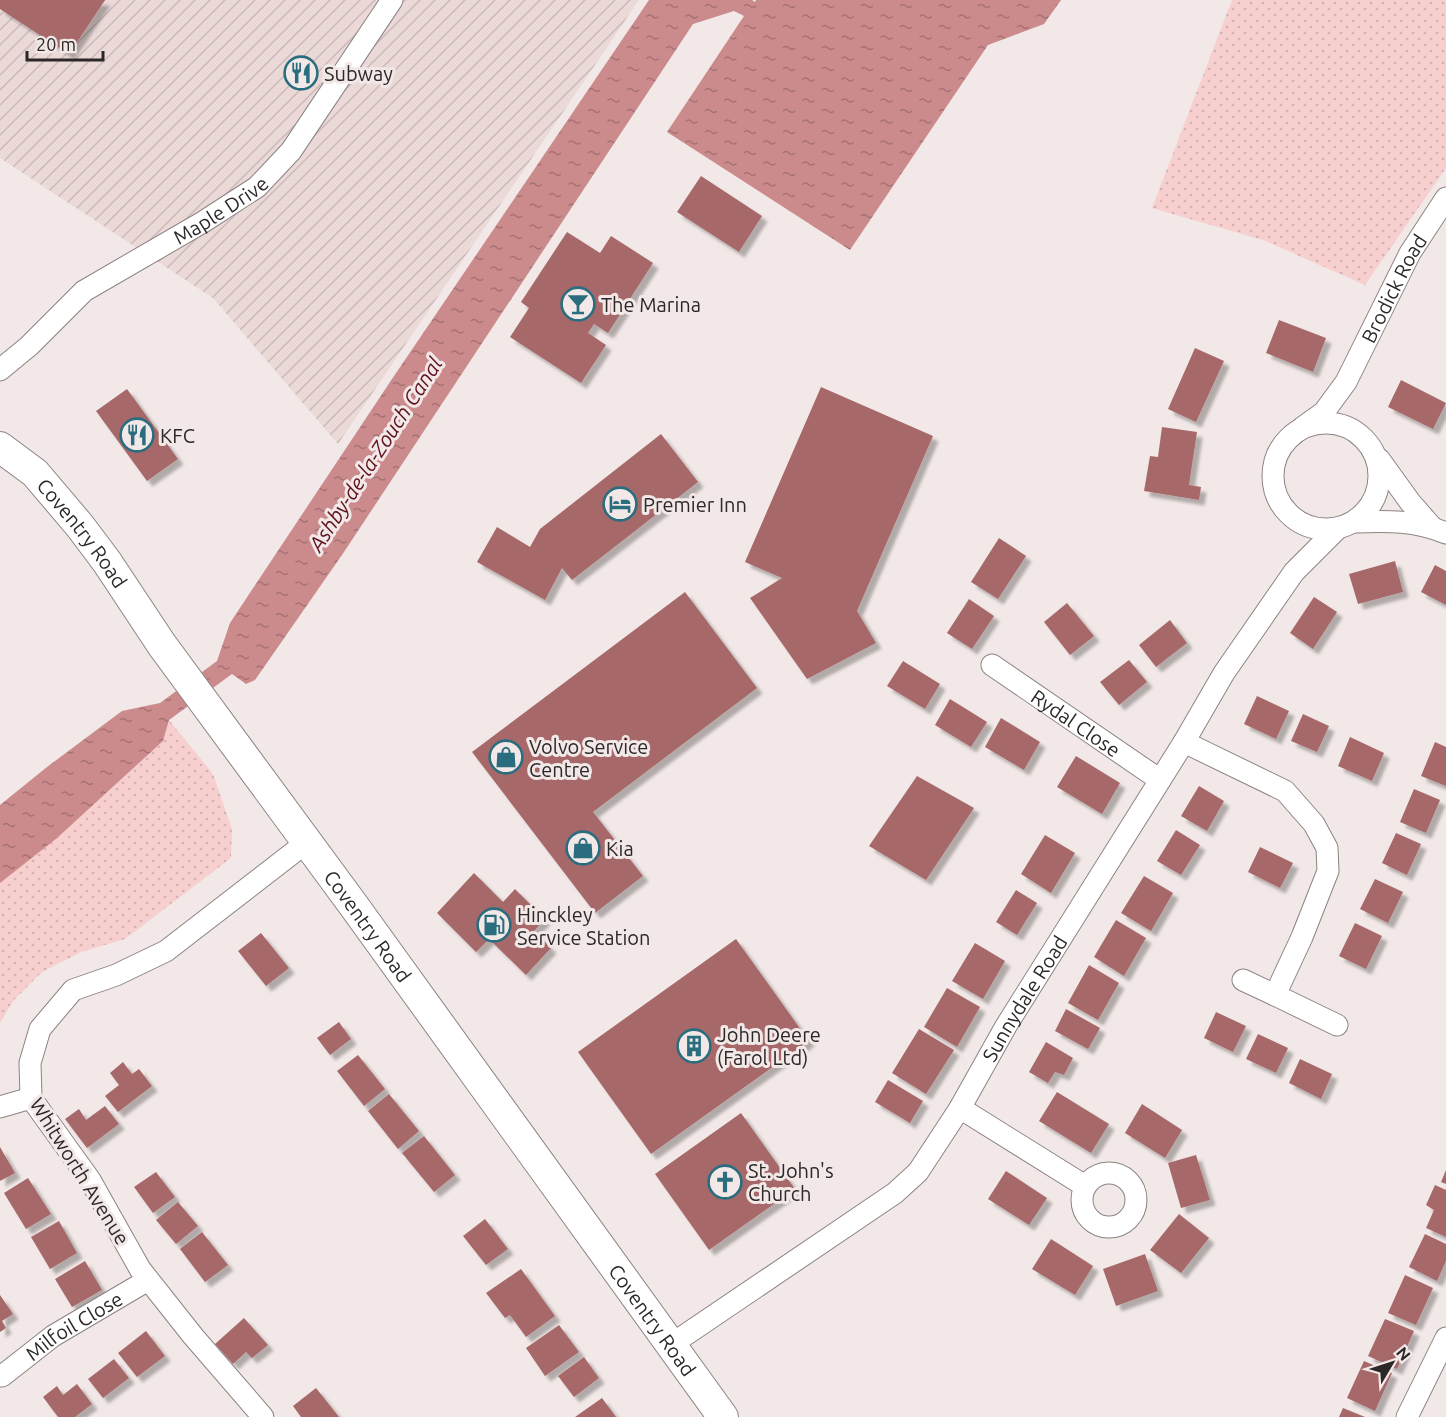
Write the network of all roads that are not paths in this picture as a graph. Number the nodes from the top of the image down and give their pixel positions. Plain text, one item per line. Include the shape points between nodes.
1 (392, 0) edge
2 (1446, 198) edge
3 (0, 370) edge
4 (1346, 382) junction
5 (1346, 426) junction
6 (1300, 429) junction
7 (0, 447) edge
8 (1377, 457) junction
9 (1304, 525) junction
10 (1346, 526) junction
11 (1439, 530) edge
12 (1294, 572) junction
13 (992, 665) dead end
14 (1184, 742) junction
15 (1160, 780) junction
16 (307, 842) junction
17 (1243, 980) dead end
18 (1275, 995) junction
19 (1337, 1025) dead end
20 (31, 1098) junction
21 (0, 1107) edge
22 (960, 1108) junction
23 (1085, 1186) dead end
24 (148, 1280) junction
25 (1446, 1338) edge
26 (672, 1344) junction
27 (1, 1379) edge
28 (263, 1417) edge
29 (723, 1417) edge
30 (1407, 1417) edge

1 - 3 street, Maple Drive via 291,151 257,187 84,291
2 - 4 street, Brodick Road via 1410,253
4 - 5 street, Brodick Road via 1341,407
4 - 6 street, Brodick Road via 1324,412
5 - 6 street via 1318,423
5 - 8 street via 1366,440
6 - 9 street via 1277,454 1273,485 1280,504
7 - 16 main road, Coventry Road via 35,473 80,526
8 - 10 street via 1380,476 1376,497 1366,513
8 - 11 street via 1410,502
9 - 10 street via 1322,530
9 - 12 street, Sunnydale Road
10 - 11 street via 1401,521
10 - 12 street, Sunnydale Road
12 - 14 street, Sunnydale Road via 1224,673
13 - 15 street, Rydal Close
14 - 15 street, Sunnydale Road
14 - 18 street via 1285,790 1314,824 1326,848 1328,871
15 - 22 street, Sunnydale Road via 1006,1026
16 - 20 street, Whitworth Avenue via 166,951 73,990 40,1029 30,1063
16 - 26 main road, Coventry Road
17 - 18 street
18 - 19 street
20 - 21 street
20 - 24 street, Whitworth Avenue via 90,1180
22 - 23 street
22 - 26 street, Sunnydale Road via 918,1172 895,1193
24 - 27 street, Milfoil Close via 53,1336
24 - 28 street, Whitworth Avenue
25 - 30 street
26 - 29 main road, Coventry Road

